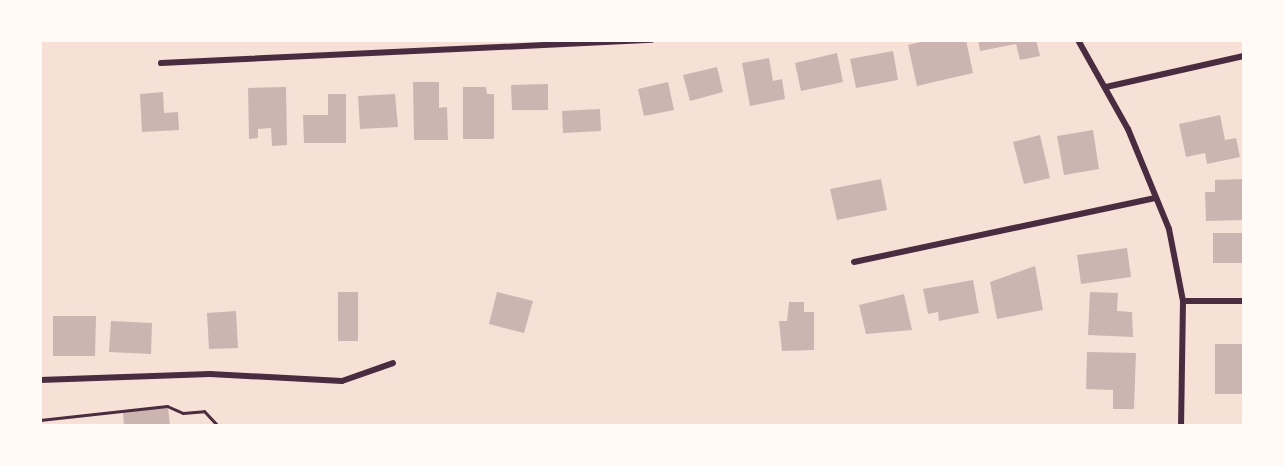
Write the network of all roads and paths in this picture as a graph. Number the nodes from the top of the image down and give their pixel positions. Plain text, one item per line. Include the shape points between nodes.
1 (651, 40) edge
2 (1078, 40) edge
3 (1244, 56) edge
4 (161, 63) dead end
5 (1106, 87) junction
6 (1155, 198) junction
7 (854, 262) dead end
8 (1244, 300) edge
9 (1183, 301) junction
10 (393, 363) dead end
11 (40, 380) edge
12 (40, 420) edge
13 (218, 426) edge
14 (1181, 426) edge

1 - 4 street
2 - 5 street
3 - 5 street
5 - 6 street
6 - 7 street
6 - 9 street via 1169,229
8 - 9 street
9 - 14 street
10 - 11 street via 342,381 210,374
12 - 13 path via 167,406 183,413 204,411

